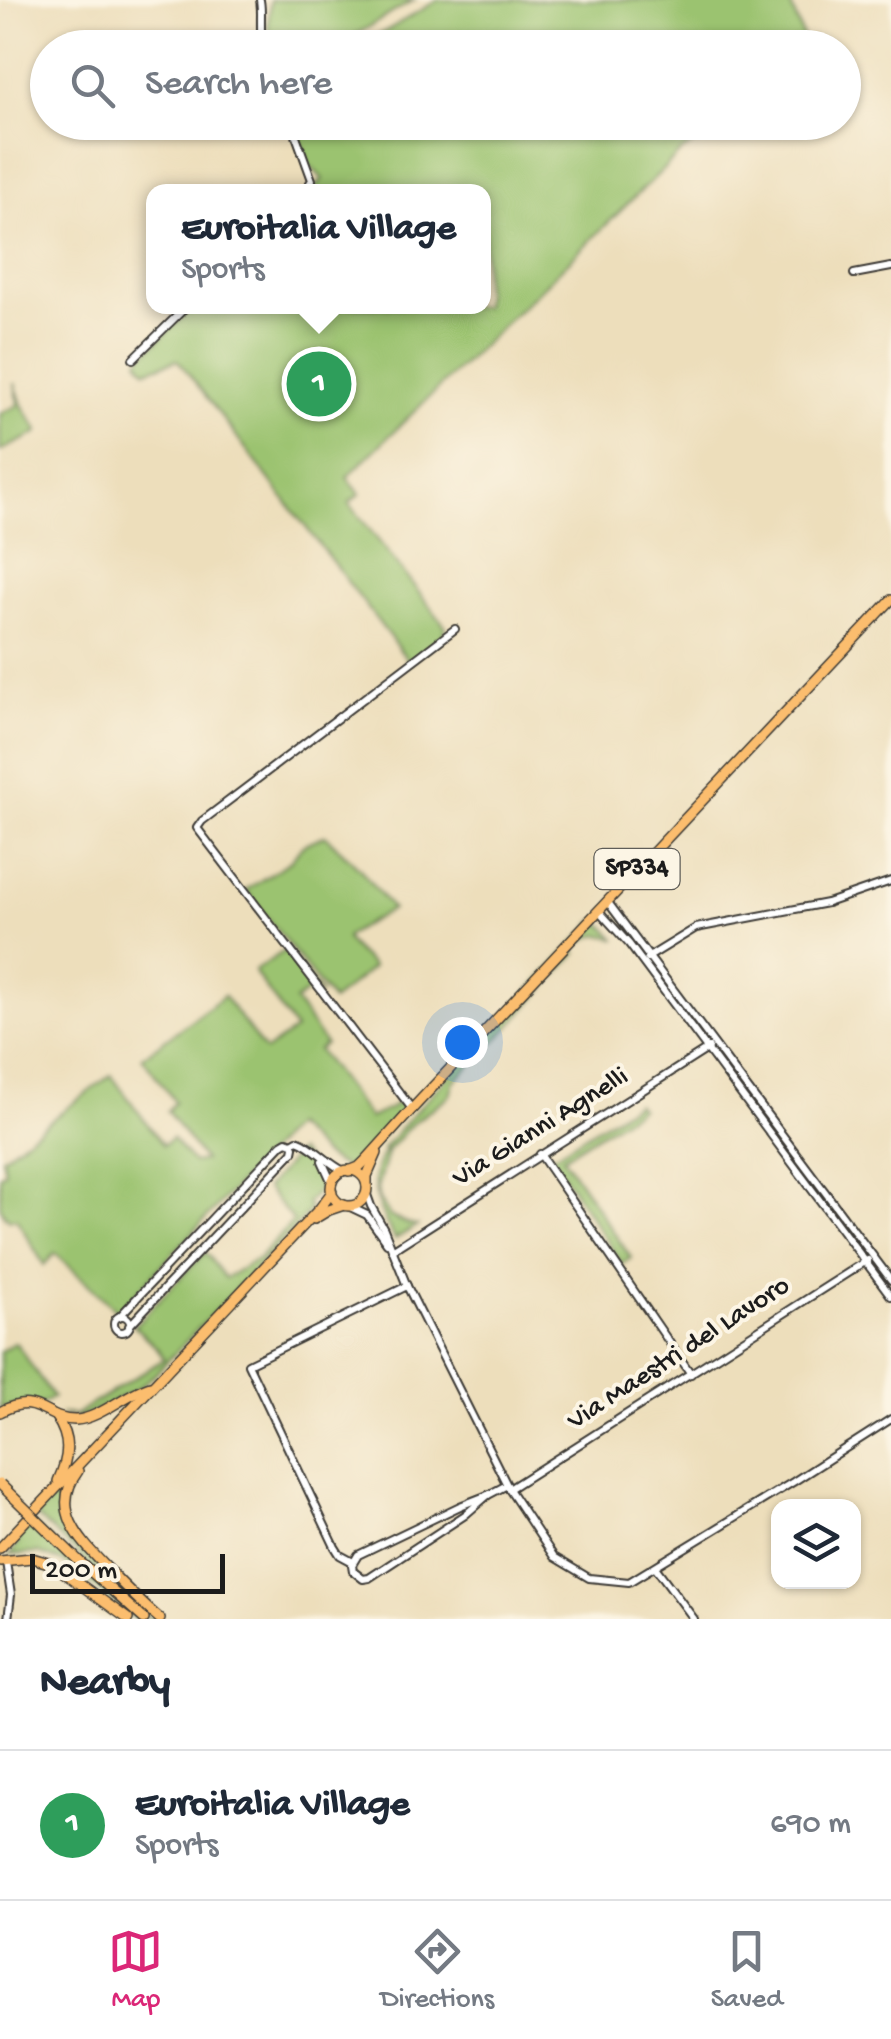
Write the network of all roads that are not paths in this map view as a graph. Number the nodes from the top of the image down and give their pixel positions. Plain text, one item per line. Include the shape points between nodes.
1 (260, 0) edge
2 (259, 30) edge
3 (297, 140) edge
4 (309, 184) edge
5 (891, 267) edge
6 (854, 274) dead end
7 (179, 314) edge
8 (134, 359) dead end
9 (891, 600) edge
10 (455, 629) dead end
11 (891, 881) edge
12 (607, 901) junction
13 (598, 910) junction
14 (645, 959) junction
15 (711, 1047) junction
16 (412, 1109) junction
17 (386, 1138) junction
18 (292, 1143) junction
19 (540, 1154) junction
20 (319, 1156) junction
21 (347, 1171) junction
22 (332, 1187) junction
23 (238, 1190) junction
24 (367, 1190) junction
25 (249, 1200) junction
26 (346, 1206) junction
27 (303, 1226) junction
28 (391, 1249) junction
29 (869, 1259) junction
30 (168, 1266) junction
31 (177, 1275) junction
32 (891, 1280) edge
33 (408, 1286) junction
34 (891, 1296) edge
35 (118, 1317) junction
36 (129, 1326) junction
37 (691, 1374) junction
38 (150, 1386) junction
39 (0, 1412) edge
40 (54, 1414) junction
41 (891, 1419) edge
42 (90, 1452) junction
43 (0, 1484) edge
44 (55, 1487) junction
45 (508, 1487) junction
46 (488, 1495) junction
47 (0, 1548) edge
48 (3, 1561) edge
49 (353, 1562) junction
50 (656, 1567) junction
51 (8, 1619) edge
52 (128, 1619) edge
53 (144, 1619) edge
54 (160, 1619) edge
55 (694, 1619) edge

1 - 2 street
3 - 4 street
5 - 6 street
7 - 8 street
9 - 12 main road, SP334
10 - 16 street via 197,828
11 - 14 street via 827,902 696,928
12 - 13 main road, SP334
12 - 14 street
13 - 14 street
13 - 16 main road, SP334
14 - 15 street
15 - 19 street, Via Gianni Agnelli
15 - 29 street
16 - 17 main road, SP334
17 - 21 main road, SP334
17 - 24 main road, SP334
18 - 20 street via 303,1142
18 - 23 street via 284,1142
18 - 25 street via 293,1152
19 - 28 street, Via Gianni Agnelli
19 - 37 street
20 - 21 street
20 - 22 street
21 - 22 main road, SP334
21 - 24 main road via 362,1176
22 - 26 main road
22 - 27 main road, SP334
23 - 25 street
23 - 30 street
24 - 26 main road, SP334 via 361,1202
24 - 28 street
25 - 31 street
26 - 27 main road, SP334
26 - 28 street via 370,1217
27 - 38 main road, SP334
28 - 33 street
29 - 32 street
29 - 34 street
29 - 37 street, Via Maestri del Lavoro
30 - 31 street
30 - 35 street
31 - 36 street
33 - 45 street
33 - 49 street via 248,1364 335,1547
35 - 36 street via 126,1317
35 - 36 street via 117,1330
37 - 45 street, Via Maestri del Lavoro
38 - 40 main road via 82,1419
38 - 42 main road, SP334
39 - 40 main road via 23,1404
40 - 44 main road via 69,1447
41 - 50 street
42 - 44 main road, SP334
42 - 54 main road via 67,1493 73,1529
43 - 53 main road, bridge
44 - 47 main road, SP334
45 - 46 street, Via Maestri del Lavoro
45 - 50 street via 554,1557 589,1578 628,1582
46 - 49 street
46 - 49 street via 369,1578 353,1572
48 - 51 street
48 - 52 main road via 52,1564
50 - 55 street

